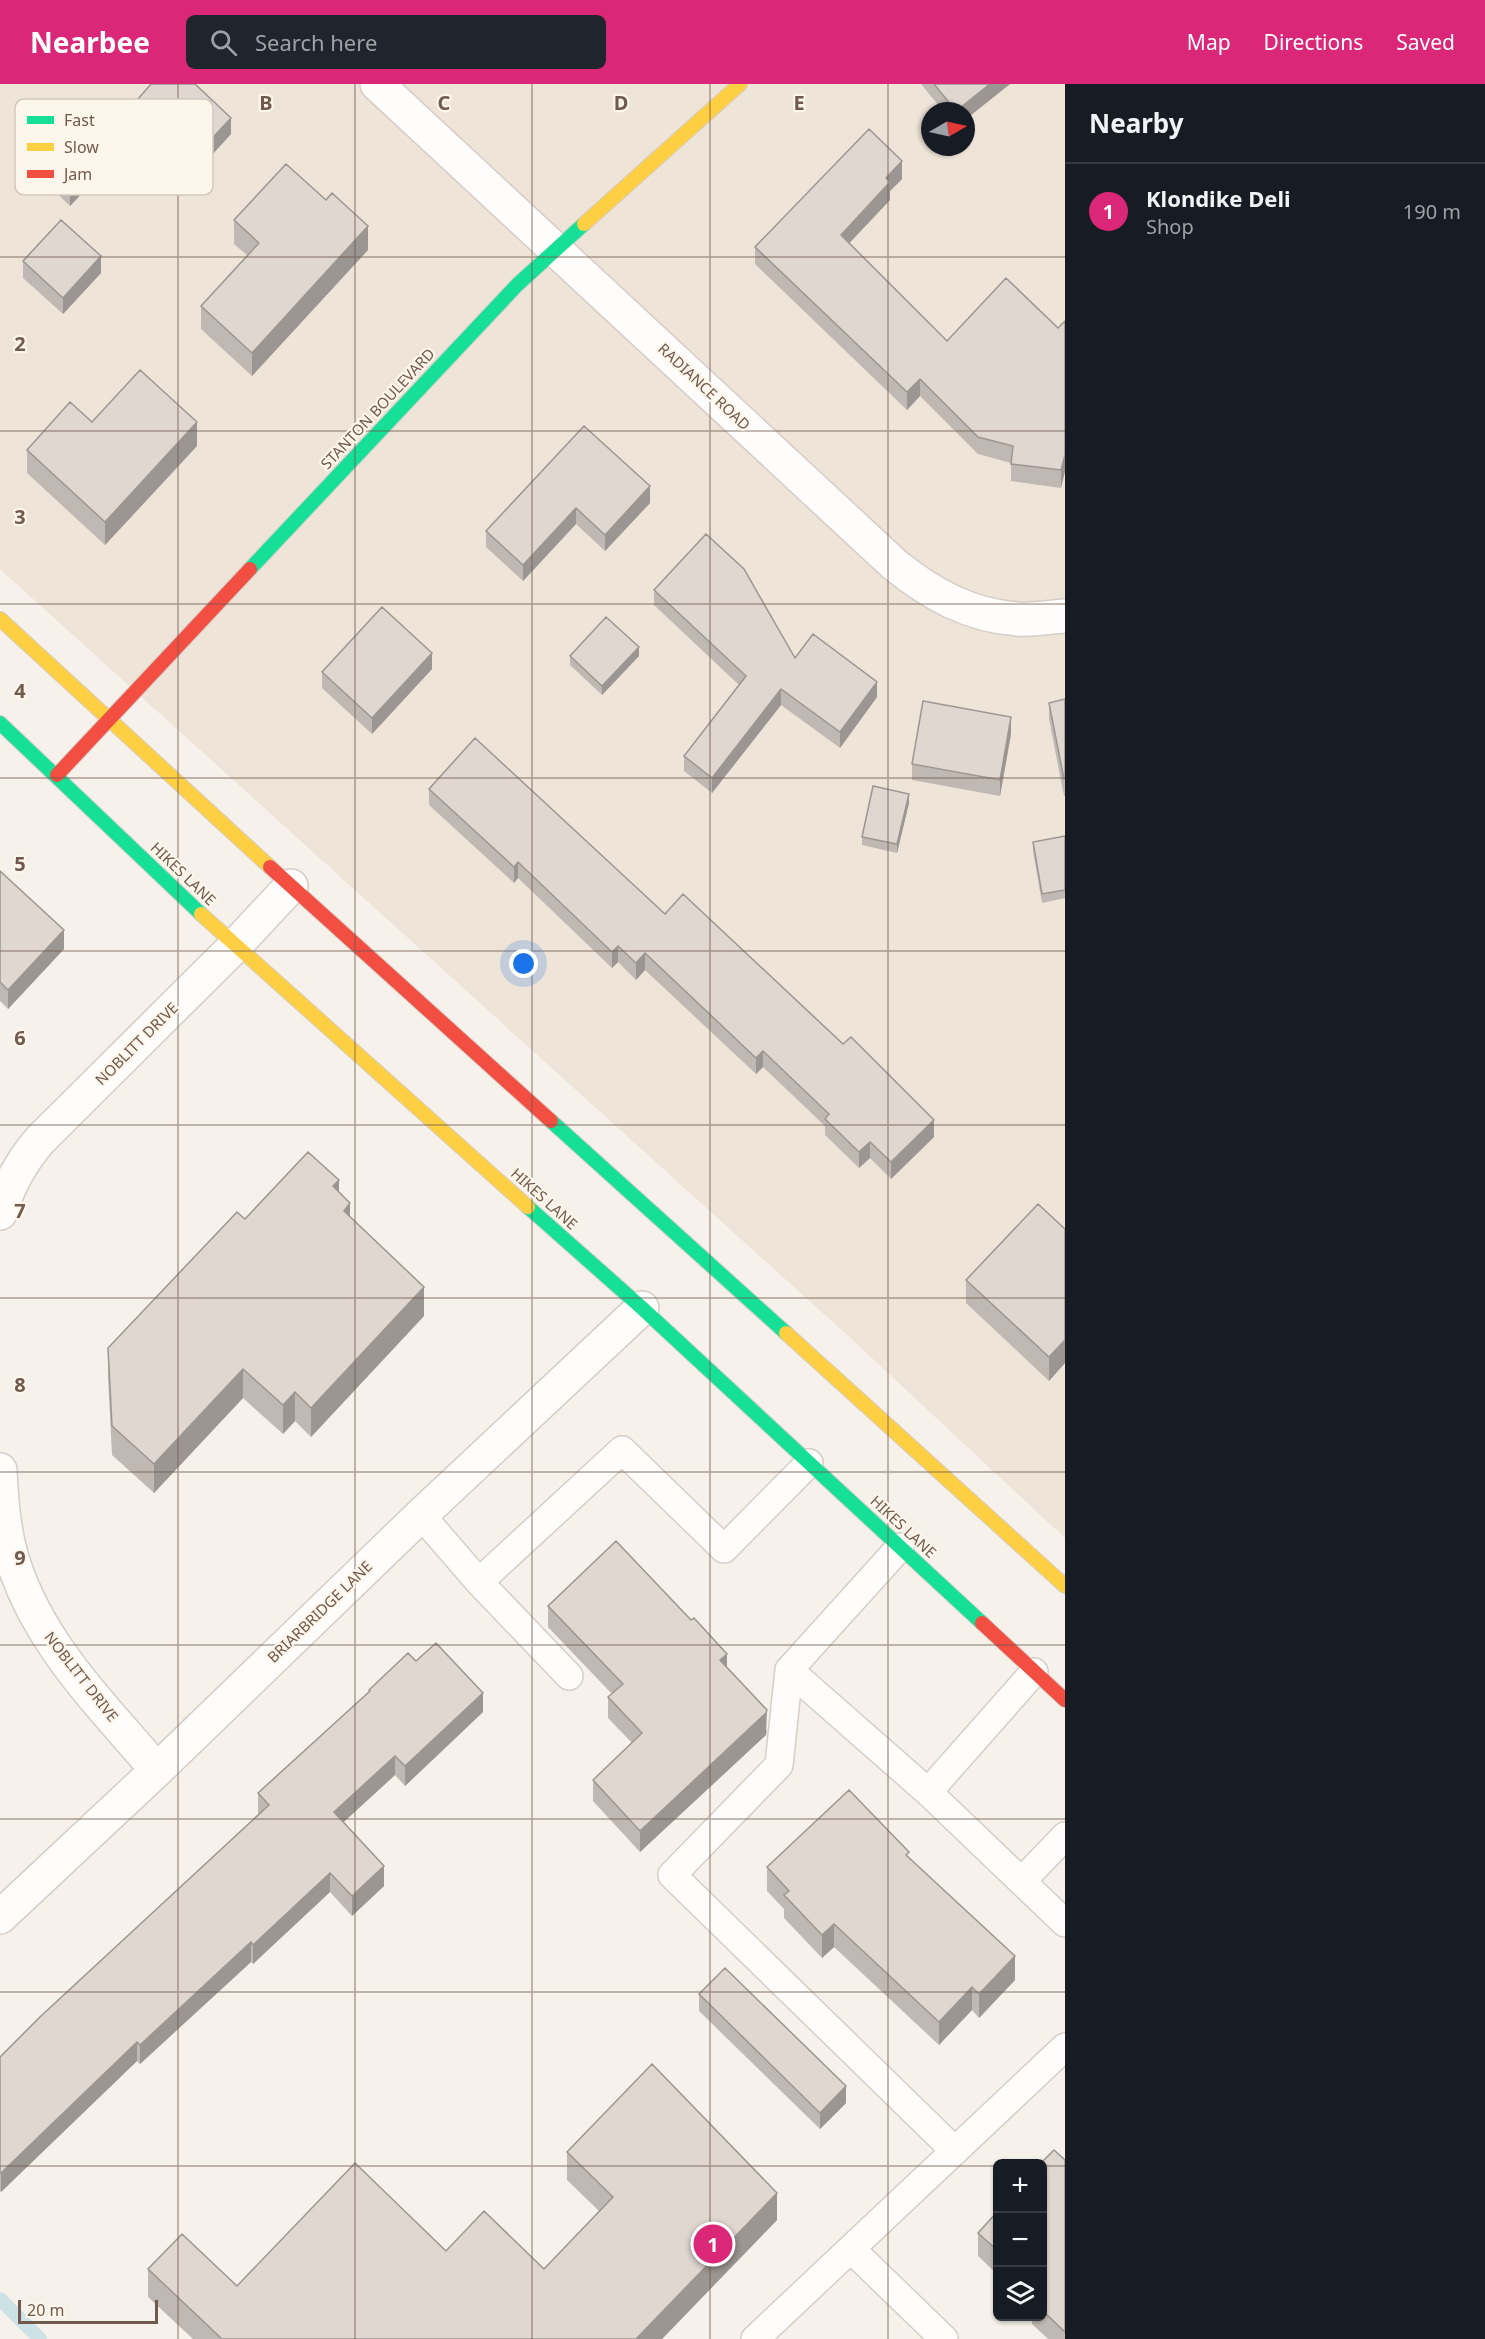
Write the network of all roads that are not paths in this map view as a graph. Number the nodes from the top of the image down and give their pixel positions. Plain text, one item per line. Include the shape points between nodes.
1 (377, 84) edge
2 (740, 84) edge
3 (557, 249) junction
4 (1065, 616) edge
5 (0, 619) edge
6 (110, 719) junction
7 (0, 723) edge
8 (57, 775) junction
9 (291, 885) junction
10 (235, 946) junction
11 (0, 1213) edge
12 (642, 1308) junction
13 (809, 1463) junction
14 (0, 1470) edge
15 (421, 1515) junction
16 (900, 1547) junction
17 (479, 1582) junction
18 (1065, 1586) edge
19 (789, 1670) junction
20 (1034, 1672) junction
21 (569, 1676) dead end
22 (1065, 1700) edge
23 (157, 1770) junction
24 (927, 1792) junction
25 (1065, 1836) edge
26 (1022, 1881) junction
27 (0, 1917) edge
28 (1065, 1923) edge
29 (1065, 2047) edge
30 (955, 2151) junction
31 (851, 2249) junction
32 (755, 2339) edge
33 (944, 2339) edge

1 - 3 street, RADIANCE ROAD
2 - 3 main road, STANTON BOULEVARD
3 - 4 street, RADIANCE ROAD via 922,587 980,612 1018,619
3 - 6 main road, STANTON BOULEVARD via 517,285
5 - 6 main road
6 - 8 main road, STANTON BOULEVARD
6 - 9 main road
7 - 8 main road, HIKES LANE
8 - 10 main road, HIKES LANE
9 - 10 street, NOBLITT DRIVE
9 - 18 main road
10 - 11 street, NOBLITT DRIVE via 40,1140 7,1192
10 - 12 main road, HIKES LANE
12 - 13 main road, HIKES LANE
12 - 15 street, BRIARBRIDGE LANE
13 - 16 main road, HIKES LANE
13 - 17 lane via 723,1549 622,1449
14 - 23 street, NOBLITT DRIVE via 9,1546 21,1586 39,1623 62,1658
15 - 17 lane
15 - 23 street, BRIARBRIDGE LANE
16 - 19 lane
16 - 20 main road, HIKES LANE
17 - 21 lane
19 - 24 lane
19 - 30 lane via 779,1765 672,1875
20 - 22 main road, HIKES LANE
20 - 24 lane
23 - 27 street, BRIARBRIDGE LANE
24 - 26 lane
25 - 26 lane
26 - 28 lane
29 - 30 lane
30 - 31 lane
31 - 32 lane
31 - 33 lane

